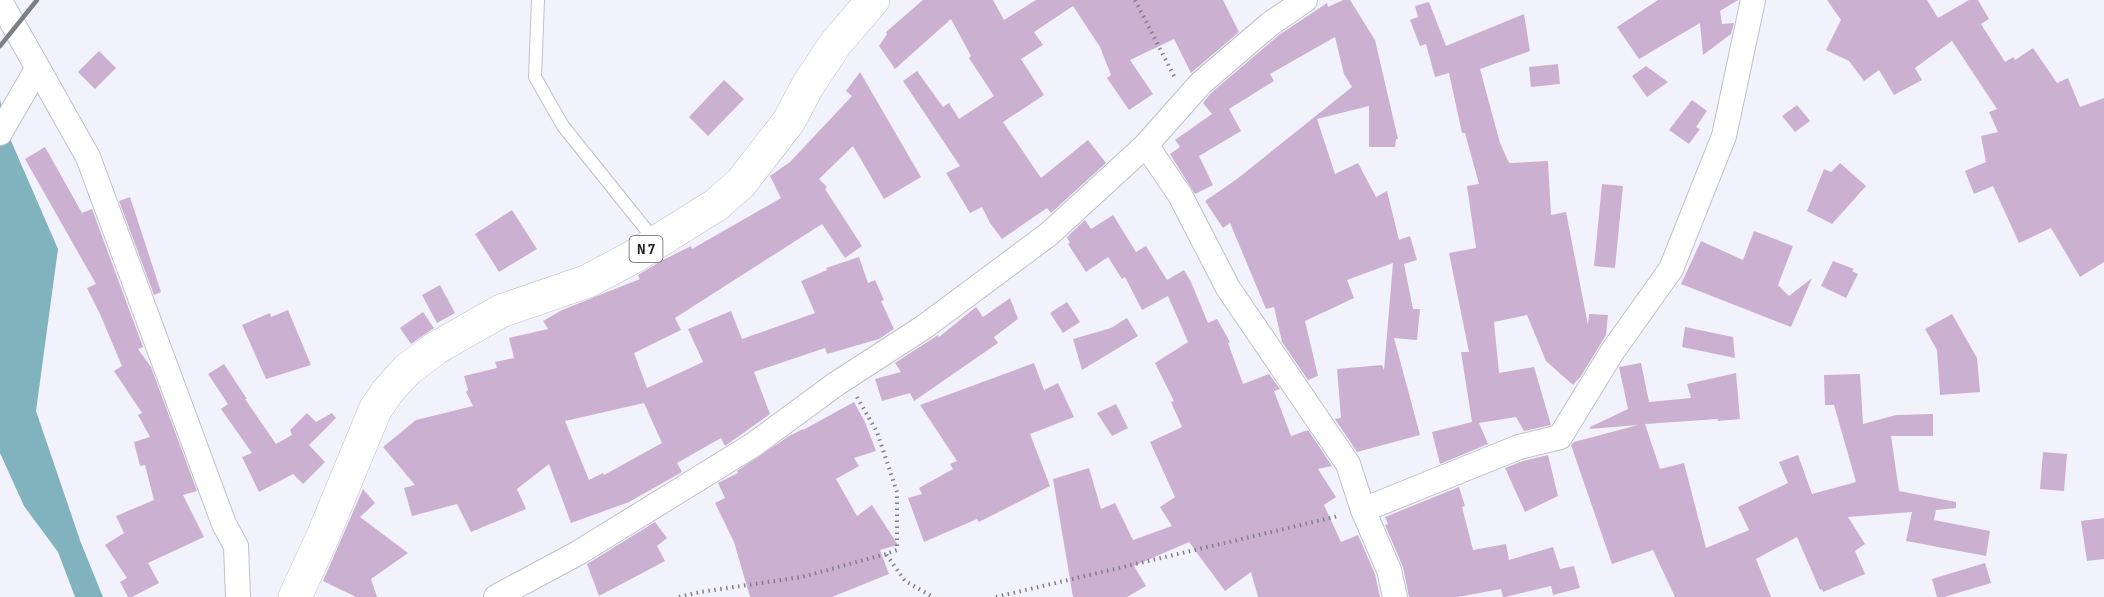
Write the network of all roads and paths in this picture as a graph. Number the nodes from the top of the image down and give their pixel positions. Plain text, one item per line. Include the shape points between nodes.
1 (538, 0) edge
2 (873, 0) edge
3 (1135, 0) edge
4 (1305, 0) edge
5 (1753, 0) edge
6 (0, 1) edge
7 (38, 69) junction
8 (1186, 100) junction
9 (0, 134) edge
10 (1146, 145) junction
11 (657, 242) junction
12 (847, 378) junction
13 (1363, 510) junction
14 (886, 554) junction
15 (238, 597) edge
16 (295, 597) edge
17 (496, 597) edge
18 (679, 597) edge
19 (933, 597) edge
20 (996, 597) edge
21 (1395, 597) edge

1 - 11 lane via 535,77 563,126
2 - 11 main road, N 7 via 836,43 789,121 741,183 716,206
3 - 8 path
4 - 8 street via 1270,24
5 - 13 street via 1724,135 1671,269 1612,352 1560,437 1519,447
6 - 7 street
7 - 9 street
7 - 15 street via 87,157 236,546
8 - 10 street
10 - 12 street via 1049,234 924,327
10 - 13 street via 1180,195 1228,288 1348,464
11 - 16 main road, N 7 via 588,281 501,311 436,348 407,370 375,410
12 - 14 path via 877,432 897,492 897,550
12 - 17 street via 753,445 578,553
13 - 20 path
13 - 21 street via 1389,570
14 - 18 path via 802,577
14 - 19 path via 904,581

